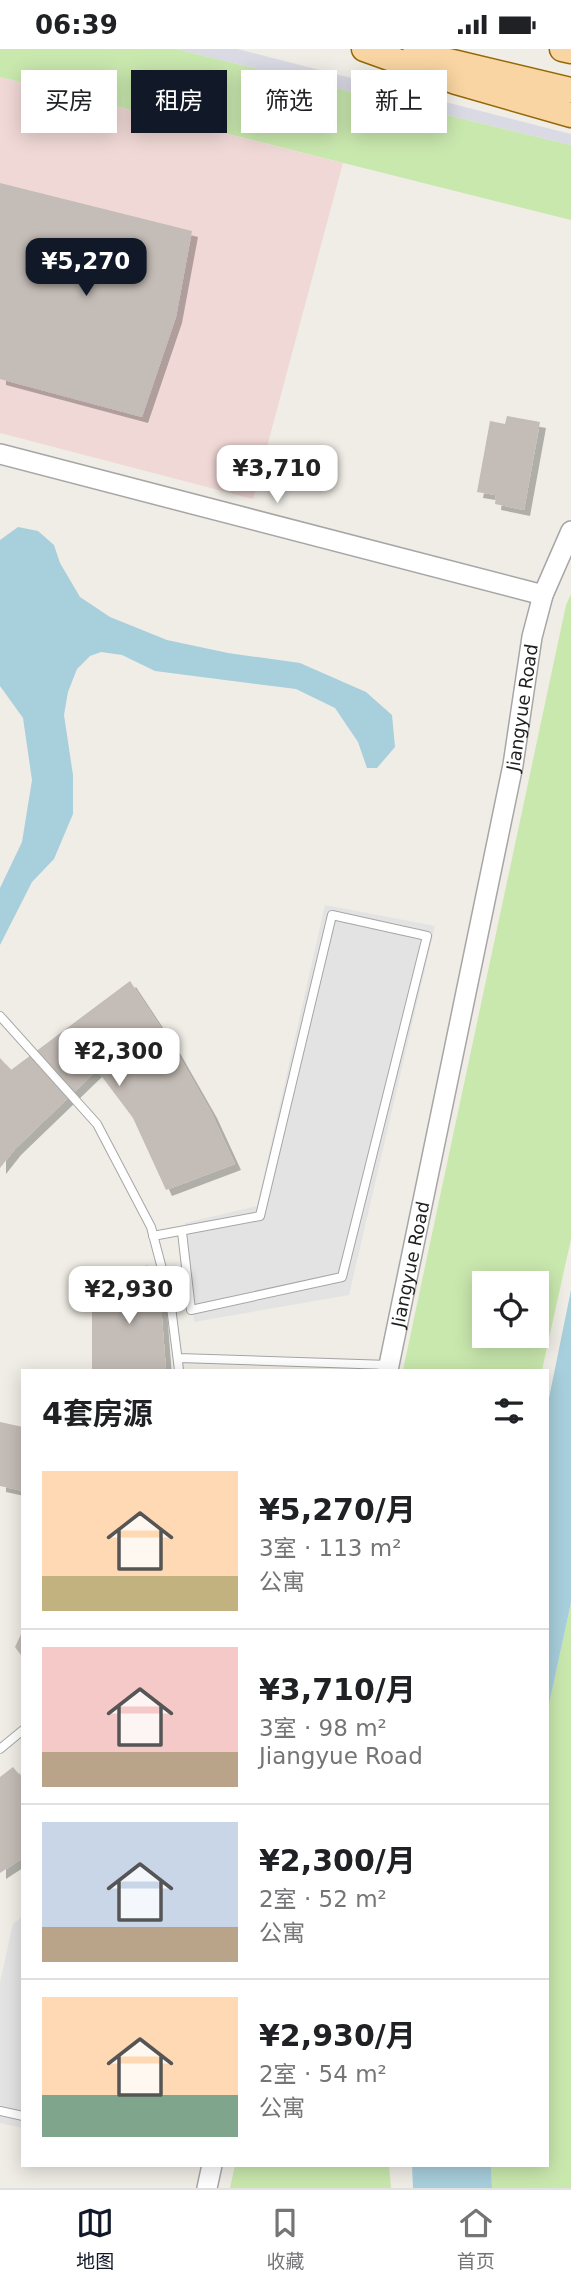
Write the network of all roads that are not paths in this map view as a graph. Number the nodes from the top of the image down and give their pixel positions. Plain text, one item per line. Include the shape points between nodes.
1 (364, 49) edge
2 (397, 49) edge
3 (562, 49) edge
4 (571, 51) edge
5 (571, 90) edge
6 (571, 115) edge
7 (0, 454) edge
8 (571, 531) edge
9 (543, 595) junction
10 (0, 1016) edge
11 (182, 1232) junction
12 (153, 1236) junction
13 (178, 1359) junction
14 (388, 1368) edge
15 (179, 1369) edge
16 (21, 1735) edge
17 (0, 1749) edge
18 (0, 2111) edge
19 (21, 2116) edge
20 (212, 2167) edge
21 (207, 2188) edge

1 - 6 main road
2 - 5 main road
3 - 4 main road
7 - 9 street
8 - 9 street, Jiangyue Road
9 - 14 street, Jiangyue Road via 513,765
10 - 12 lane via 97,1124
11 - 11 lane via 260,1216 332,915 428,936 342,1277 191,1310
11 - 12 lane
12 - 13 lane via 170,1299
13 - 14 lane
13 - 15 lane
16 - 17 lane
18 - 19 lane
20 - 21 street

